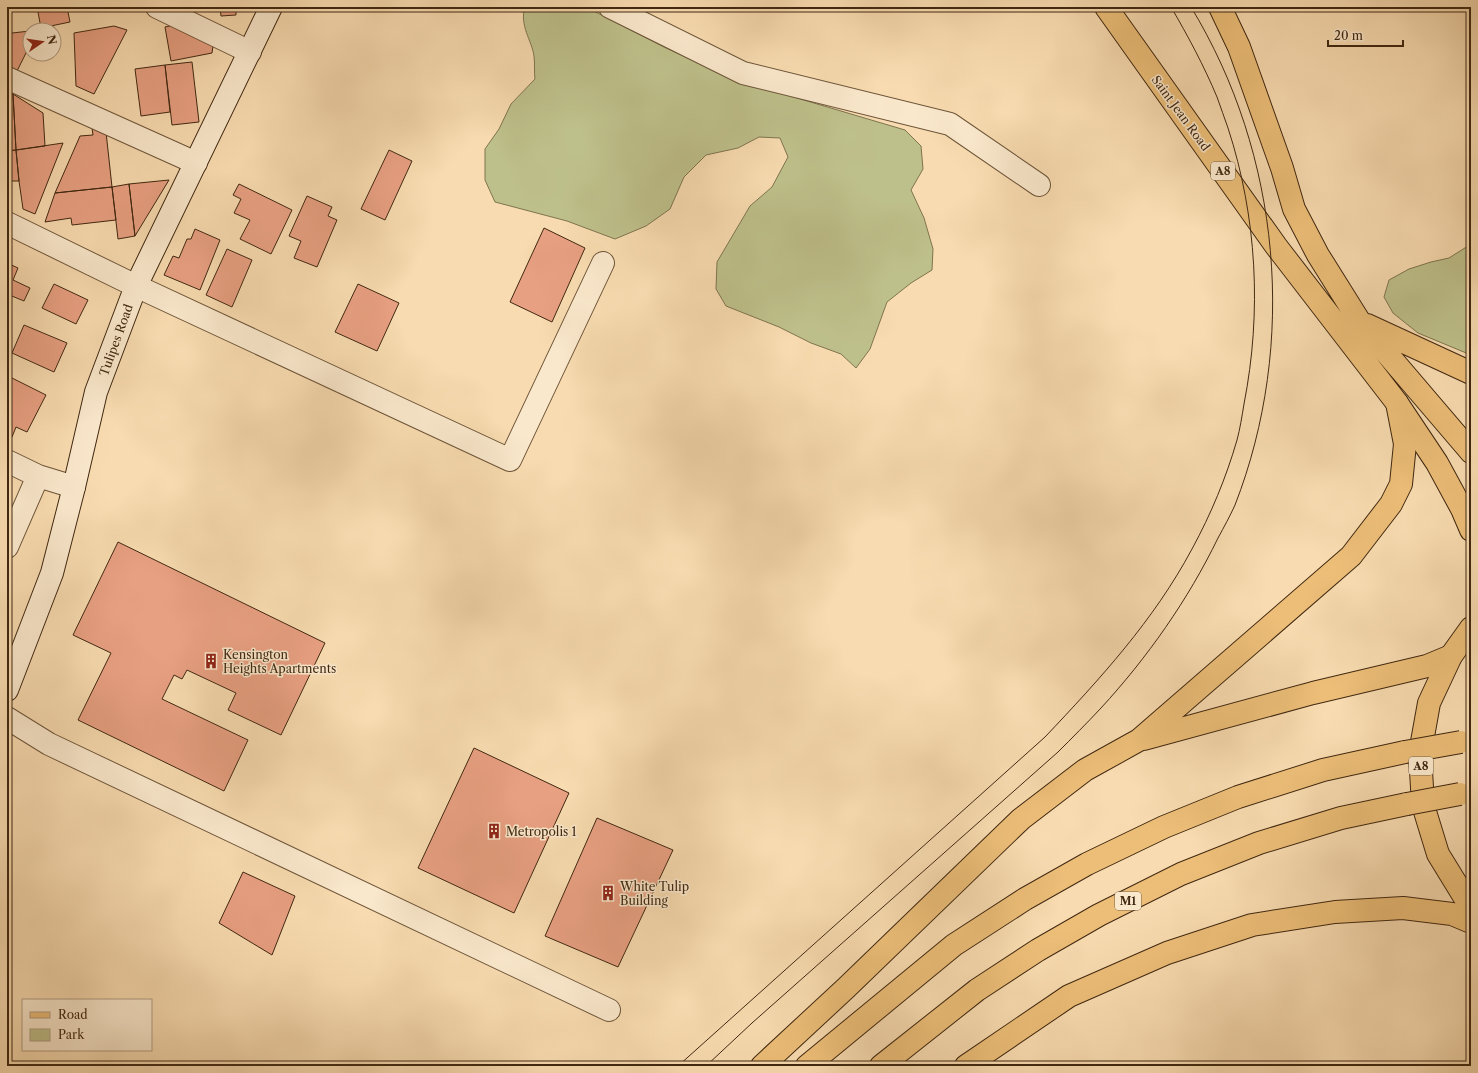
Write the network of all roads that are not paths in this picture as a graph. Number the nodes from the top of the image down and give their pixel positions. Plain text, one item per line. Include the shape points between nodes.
1 (157, 7) edge
2 (271, 7) edge
3 (610, 7) edge
4 (1106, 7) edge
5 (1220, 7) edge
6 (250, 52) junction
7 (7, 78) edge
8 (196, 163) junction
9 (1039, 185) dead end
10 (7, 223) edge
11 (602, 263) dead end
12 (136, 286) junction
13 (1352, 328) junction
14 (1471, 373) edge
15 (1397, 403) junction
16 (1471, 452) edge
17 (7, 461) edge
18 (38, 476) junction
19 (74, 487) junction
20 (1471, 530) edge
21 (7, 547) edge
22 (1471, 628) edge
23 (1451, 656) junction
24 (7, 690) edge
25 (7, 718) edge
26 (1139, 740) junction
27 (1466, 741) edge
28 (1466, 793) edge
29 (1471, 904) edge
30 (1471, 922) edge
31 (609, 1010) dead end
32 (762, 1066) edge
33 (807, 1066) edge
34 (882, 1066) edge
35 (966, 1066) edge

1 - 6 street
2 - 6 street, Tulipes Road
3 - 9 street via 743,72 950,124
4 - 13 main road, Saint Jean Road / A8 via 1276,246
5 - 13 main road, A8 via 1239,47 1294,209
6 - 8 street, Tulipes Road
7 - 8 street
8 - 12 street, Tulipes Road
10 - 12 street
11 - 12 street via 510,460
12 - 19 street, Tulipes Road via 96,392
13 - 14 main road
13 - 15 main road, A8
13 - 16 main road, A8
15 - 20 main road, A8 via 1437,463
15 - 26 main road via 1405,444 1401,484 1391,504 1360,545 1351,556
17 - 18 street
18 - 19 street
18 - 21 street
19 - 24 street, Tulipes Road via 52,573
22 - 23 main road, A8
23 - 26 main road via 1427,666 1313,693
23 - 29 main road, A8 via 1429,702 1420,753 1423,805 1438,854
25 - 31 street via 48,744
26 - 32 main road via 1085,770 1021,819
27 - 33 main road, bridge via 1324,770 1238,797 1164,827 1087,864 1025,899 954,945
28 - 34 main road, M1, bridge via 1341,818 1260,843 1182,874 1099,915 1038,950 977,990
30 - 35 main road via 1452,914 1403,908 1335,912 1252,925 1168,953 1069,996

